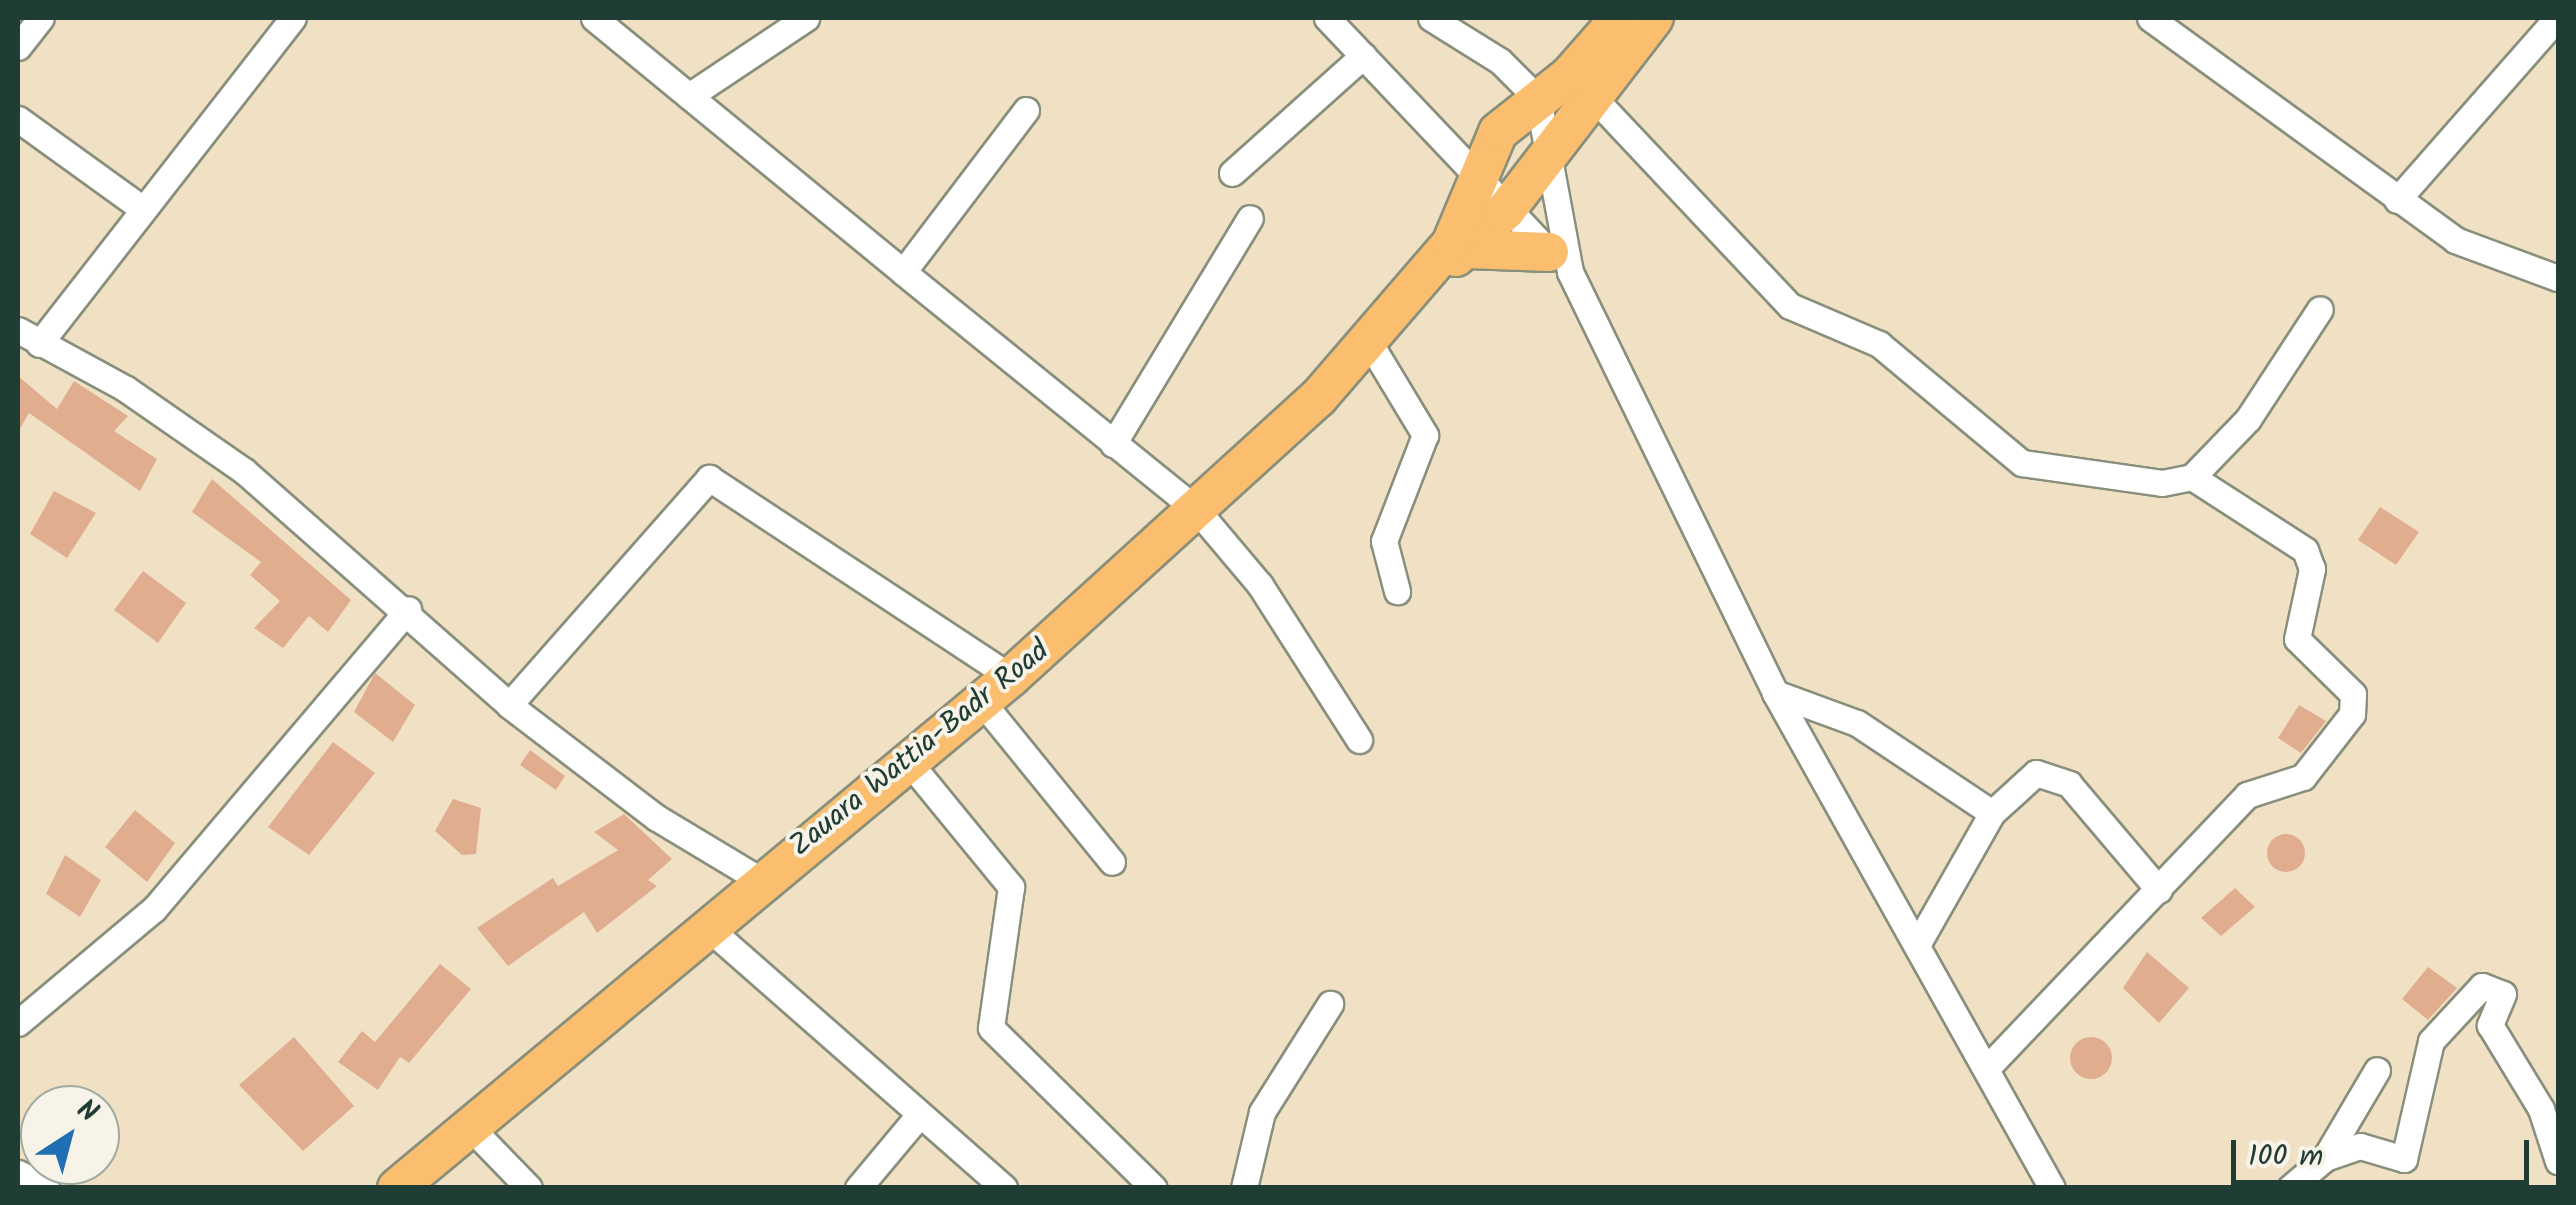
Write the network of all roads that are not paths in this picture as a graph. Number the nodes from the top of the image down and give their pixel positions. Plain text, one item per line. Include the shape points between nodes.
1 (41, 18) edge
2 (293, 18) edge
3 (594, 18) edge
4 (806, 18) edge
5 (1327, 18) edge
6 (1432, 18) edge
7 (1620, 18) edge
8 (1654, 18) edge
9 (2150, 18) edge
10 (2194, 18) edge
11 (2557, 18) edge
12 (1466, 29) edge
13 (2177, 38) junction
14 (18, 48) edge
15 (1363, 56) junction
16 (690, 96) junction
17 (1593, 96) junction
18 (1538, 100) junction
19 (1026, 110) dead end
20 (18, 119) edge
21 (1550, 154) junction
22 (1232, 173) dead end
23 (1477, 185) junction
24 (2397, 200) junction
25 (143, 209) junction
26 (1506, 210) junction
27 (1250, 218) dead end
28 (1467, 249) junction
29 (1559, 262) junction
30 (904, 272) junction
31 (2558, 278) edge
32 (1418, 286) junction
33 (2320, 308) dead end
34 (28, 337) edge
35 (1369, 342) junction
36 (1113, 444) junction
37 (2192, 477) junction
38 (1196, 509) junction
39 (1398, 591) dead end
40 (408, 610) junction
41 (1011, 677) junction
42 (1775, 694) junction
43 (982, 702) junction
44 (509, 704) junction
45 (1359, 740) dead end
46 (908, 761) junction
47 (1992, 813) junction
48 (1112, 862) dead end
49 (760, 880) junction
50 (2159, 890) junction
51 (705, 925) junction
52 (1917, 945) junction
53 (1330, 1004) dead end
54 (18, 1023) edge
55 (1986, 1069) junction
56 (2377, 1070) dead end
57 (919, 1115) junction
58 (470, 1126) junction
59 (2324, 1158) junction
60 (2558, 1161) edge
61 (18, 1172) edge
62 (46, 1188) edge
63 (397, 1188) edge
64 (529, 1188) edge
65 (858, 1188) edge
66 (1004, 1188) edge
67 (1154, 1188) edge
68 (1244, 1188) edge
69 (2052, 1188) edge
70 (2290, 1188) edge

1 - 14 street
2 - 25 street
3 - 16 street
4 - 16 street
5 - 15 street
6 - 12 street
7 - 18 highway
8 - 17 highway
9 - 13 street
10 - 13 street
11 - 24 street
12 - 18 street
13 - 24 street
15 - 22 street
15 - 23 street
16 - 30 street
17 - 21 highway
17 - 37 street via 1790,306 1902,360 1992,447 2053,472 2162,484
18 - 21 street
18 - 23 highway via 1498,132
19 - 30 street
20 - 25 street
21 - 26 highway
21 - 29 street
23 - 26 street
23 - 32 highway
24 - 31 street via 2488,257
25 - 34 street
26 - 28 highway
26 - 29 street
27 - 36 street
28 - 29 highway
28 - 32 highway
29 - 42 street
30 - 36 street
32 - 35 highway, Zauara Wattia-Badr Road
33 - 37 street via 2248,418
34 - 40 street via 178,422
35 - 38 highway, Zauara Wattia-Badr Road
35 - 39 street via 1425,436 1384,542
36 - 38 street
37 - 50 street via 2305,550 2312,568 2301,652 2355,704 2318,763 2247,796
38 - 41 highway, Zauara Wattia-Badr Road
38 - 45 street via 1260,585
40 - 44 street
40 - 54 street via 154,909
41 - 43 highway, Zauara Wattia-Badr Road
41 - 44 street via 709,478
42 - 47 street via 1857,723
42 - 52 street
43 - 46 highway, Zauara Wattia-Badr Road
43 - 48 street
44 - 49 street via 657,818
46 - 49 highway, Zauara Wattia-Badr Road
46 - 67 street via 1010,886 991,1028
47 - 50 street via 2020,783 2055,774
47 - 52 street
49 - 51 highway, Zauara Wattia-Badr Road
50 - 55 street
51 - 57 street
51 - 58 highway, Zauara Wattia-Badr Road
52 - 55 street
53 - 68 street via 1262,1112
55 - 69 street
56 - 59 street
57 - 65 street
57 - 66 street
58 - 63 highway, Zauara Wattia-Badr Road
58 - 64 street
59 - 60 street via 2360,1146 2404,1159 2431,1041 2482,986 2503,994 2490,1025 2541,1109
59 - 70 street
61 - 62 street

